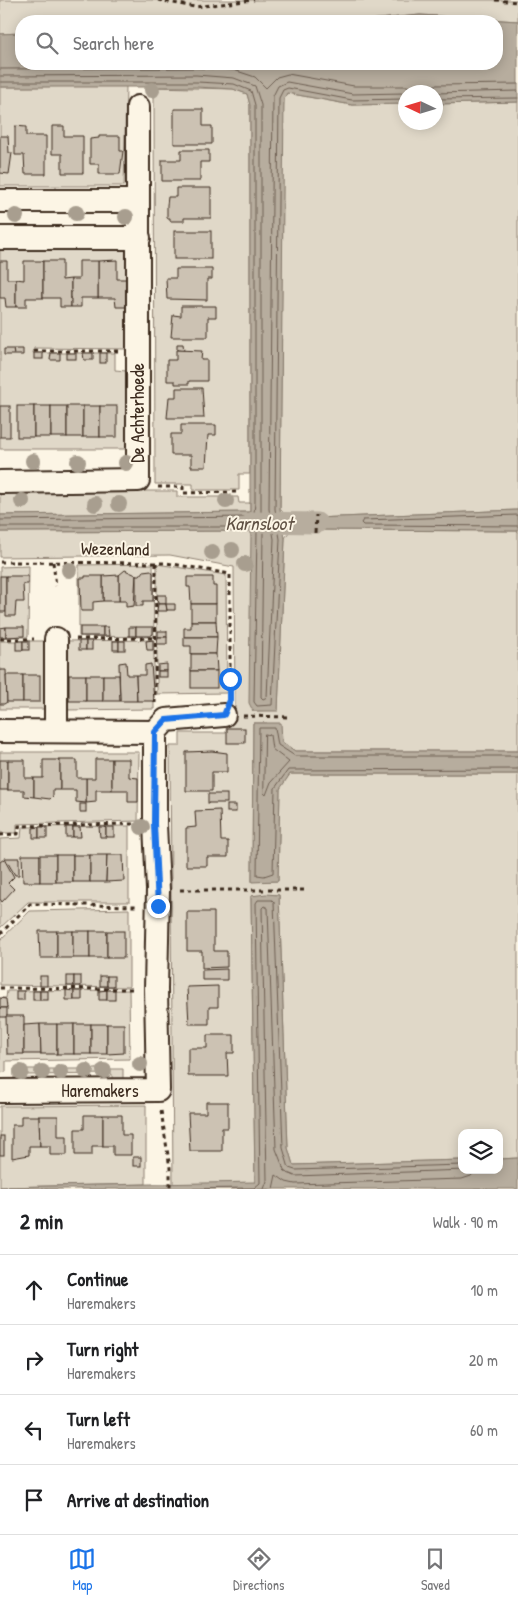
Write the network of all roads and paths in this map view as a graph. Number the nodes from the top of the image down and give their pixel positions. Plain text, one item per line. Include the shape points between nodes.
1 (158, 0) edge
2 (254, 0) edge
3 (495, 0) edge
4 (518, 2) edge
5 (138, 107) dead end
6 (137, 201) junction
7 (0, 202) edge
8 (0, 238) edge
9 (139, 238) junction
10 (34, 351) dead end
11 (139, 351) junction
12 (138, 480) junction
13 (0, 482) edge
14 (240, 492) dead end
15 (316, 515) dead end
16 (315, 533) dead end
17 (0, 562) edge
18 (53, 562) junction
19 (156, 563) junction
20 (56, 586) dead end
21 (155, 638) junction
22 (0, 639) edge
23 (56, 639) junction
24 (224, 715) junction
25 (291, 717) dead end
26 (0, 731) edge
27 (56, 731) junction
28 (155, 732) junction
29 (154, 824) junction
30 (0, 835) edge
31 (306, 890) dead end
32 (158, 898) junction
33 (0, 934) edge
34 (0, 988) edge
35 (156, 989) junction
36 (158, 1090) junction
37 (0, 1091) edge
38 (170, 1189) edge

1 - 2 path via 195,7
3 - 4 path
5 - 6 street, De Achterhoede
6 - 7 street
6 - 9 street, De Achterhoede
8 - 9 street
9 - 11 street, De Achterhoede
10 - 11 path
11 - 12 street, De Achterhoede
12 - 13 street, De Achterhoede
12 - 14 path via 145,487 183,487 183,492
15 - 16 path
17 - 18 path, Wezenland
18 - 19 path, Wezenland
18 - 20 path
19 - 21 path
19 - 24 path, Wezenland via 230,574 230,700
21 - 23 path
21 - 28 path
22 - 23 path
23 - 27 street
24 - 25 path
24 - 28 street via 166,720
26 - 27 street
27 - 28 street
28 - 29 street, Haremakers
29 - 30 path via 19,826 18,834
29 - 32 street, Haremakers
31 - 32 path
32 - 33 path via 30,904
32 - 35 street, Haremakers
34 - 35 path
35 - 36 street, Haremakers
36 - 37 street, Haremakers
36 - 38 path via 170,1168

